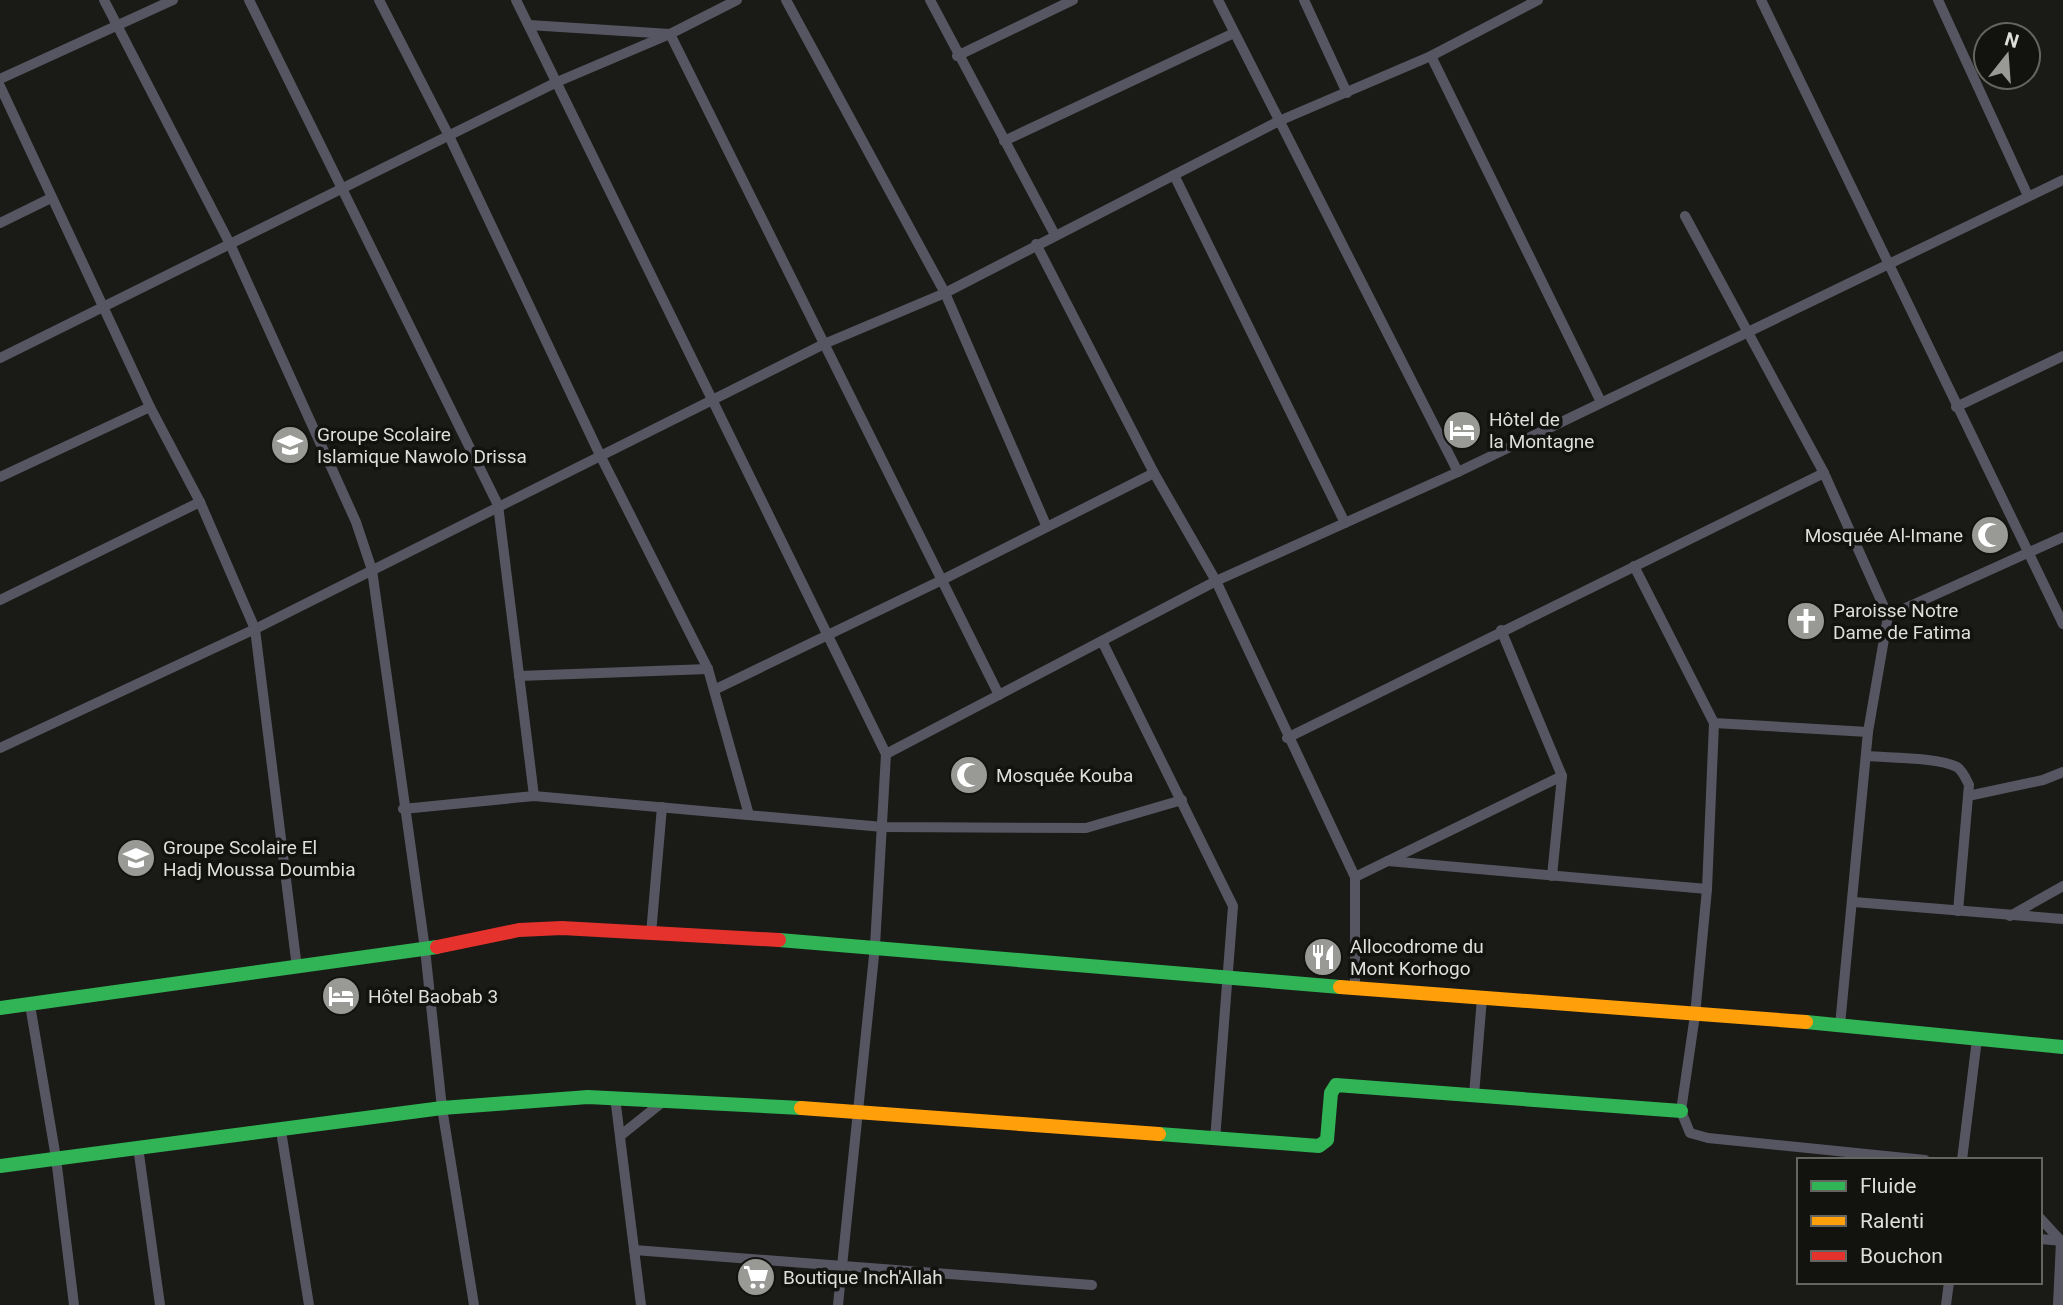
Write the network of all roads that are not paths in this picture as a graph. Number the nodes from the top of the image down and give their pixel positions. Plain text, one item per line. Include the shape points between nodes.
1 (104, 0) edge
2 (173, 0) edge
3 (249, 0) edge
4 (379, 0) edge
5 (516, 0) edge
6 (737, 0) edge
7 (786, 0) edge
8 (930, 0) edge
9 (1073, 0) edge
10 (1218, 0) edge
11 (1304, 0) edge
12 (1538, 0) edge
13 (1761, 0) edge
14 (1938, 0) edge
15 (529, 25) junction
16 (117, 27) junction
17 (1234, 33) junction
18 (670, 34) junction
19 (957, 56) junction
20 (1432, 56) junction
21 (0, 79) edge
22 (557, 82) junction
23 (0, 86) edge
24 (1346, 93) junction
25 (1279, 121) junction
26 (449, 136) junction
27 (1003, 141) junction
28 (1174, 175) junction
29 (2063, 180) edge
30 (342, 189) junction
31 (2028, 197) junction
32 (51, 198) junction
33 (1685, 216) dead end
34 (0, 223) edge
35 (1055, 235) junction
36 (230, 244) junction
37 (1036, 244) junction
38 (1889, 265) junction
39 (945, 293) junction
40 (104, 305) junction
41 (1749, 334) junction
42 (824, 344) junction
43 (2063, 356) edge
44 (0, 358) edge
45 (714, 398) junction
46 (1601, 402) junction
47 (150, 407) junction
48 (1956, 407) junction
49 (600, 455) junction
50 (1458, 472) junction
51 (1154, 473) junction
52 (1824, 474) junction
53 (0, 477) edge
54 (200, 502) junction
55 (498, 505) junction
56 (1345, 523) junction
57 (1046, 525) junction
58 (2063, 537) edge
59 (2029, 553) junction
60 (1634, 566) junction
61 (372, 569) junction
62 (942, 580) junction
63 (1216, 581) junction
64 (0, 600) edge
65 (1888, 617) junction
66 (2063, 624) edge
67 (255, 629) junction
68 (1501, 630) junction
69 (828, 635) junction
70 (1102, 641) junction
71 (708, 669) junction
72 (519, 677) junction
73 (716, 689) junction
74 (999, 695) junction
75 (1714, 723) junction
76 (1868, 732) junction
77 (1287, 738) junction
78 (0, 748) edge
79 (886, 754) junction
80 (1867, 756) junction
81 (2063, 772) edge
82 (1562, 776) junction
83 (534, 796) junction
84 (1968, 796) junction
85 (1182, 800) junction
86 (662, 807) junction
87 (403, 809) junction
88 (749, 815) junction
89 (883, 827) junction
90 (1388, 861) junction
91 (1552, 876) junction
92 (1355, 877) junction
93 (2063, 886) edge
94 (1707, 889) junction
95 (1854, 902) junction
96 (1958, 911) junction
97 (2010, 916) junction
98 (2063, 919) edge
99 (651, 934) junction
100 (875, 946) junction
101 (425, 949) junction
102 (297, 968) junction
103 (1227, 976) junction
104 (1355, 988) junction
105 (1482, 998) junction
106 (30, 1005) junction
107 (0, 1008) edge
108 (1695, 1015) junction
109 (1840, 1025) junction
110 (1977, 1039) junction
111 (2063, 1047) edge
112 (1474, 1095) junction
113 (615, 1097) junction
114 (665, 1100) junction
115 (442, 1108) junction
116 (858, 1111) junction
117 (1681, 1111) junction
118 (281, 1131) junction
119 (620, 1136) junction
120 (1215, 1140) junction
121 (138, 1147) junction
122 (56, 1158) junction
123 (1905, 1158) edge
124 (1962, 1158) edge
125 (0, 1166) edge
126 (2042, 1220) edge
127 (2042, 1239) edge
128 (2062, 1241) edge
129 (634, 1250) junction
130 (842, 1268) junction
131 (1949, 1284) edge
132 (1092, 1285) dead end
133 (74, 1305) edge
134 (160, 1305) edge
135 (309, 1305) edge
136 (474, 1305) edge
137 (641, 1305) edge
138 (838, 1305) edge
139 (1946, 1305) edge
140 (2058, 1305) edge

1 - 16 street
2 - 16 street
3 - 30 street
4 - 26 street
5 - 15 street
6 - 18 street
7 - 39 street
8 - 19 street
9 - 19 street
10 - 17 street
11 - 24 street
12 - 20 street
13 - 38 street
14 - 31 street
15 - 18 street
15 - 22 street
16 - 21 street
16 - 36 street
17 - 25 street
17 - 27 street
18 - 22 street
18 - 42 street
19 - 27 street
20 - 24 street
20 - 46 street
22 - 26 street
22 - 45 street
23 - 32 street
24 - 25 street
25 - 28 street
25 - 50 street
26 - 30 street
26 - 49 street
27 - 35 street
28 - 35 street
28 - 56 street
29 - 31 street
30 - 36 street
30 - 55 street
31 - 38 street
32 - 34 street
32 - 40 street
33 - 41 street
35 - 37 street
36 - 40 street
36 - 61 street via 356,522
37 - 39 street
37 - 51 street
38 - 41 street
38 - 48 street
39 - 42 street
39 - 57 street
40 - 44 street
40 - 47 street
41 - 46 street
41 - 52 street
42 - 45 street
42 - 62 street
43 - 48 street
45 - 49 street
45 - 69 street
46 - 50 street
47 - 53 street
47 - 54 street
48 - 59 street
49 - 55 street
49 - 71 street
50 - 56 street
51 - 57 street
51 - 63 street
52 - 60 street
52 - 65 street
54 - 64 street
54 - 67 street
55 - 61 street
55 - 72 street
56 - 63 street
57 - 62 street
58 - 59 street
59 - 65 street
59 - 66 street
60 - 68 street
60 - 75 street
61 - 67 street
61 - 87 street
62 - 69 street
62 - 74 street
63 - 70 street
63 - 77 street
65 - 76 street
67 - 78 street
67 - 102 street
68 - 77 street
68 - 82 street
69 - 73 street
69 - 79 street
70 - 74 street
70 - 85 street
71 - 72 street
71 - 73 street
72 - 83 street
73 - 88 street
74 - 79 street
75 - 76 street
75 - 94 street
76 - 80 street
77 - 92 street
79 - 89 street
80 - 84 street via 1957,767 1969,785
80 - 95 street
81 - 84 street
82 - 90 street
82 - 91 street
83 - 86 street
83 - 87 street
84 - 96 street
85 - 89 street via 1086,828
85 - 103 street via 1233,906
86 - 88 street
86 - 99 street
87 - 101 street
88 - 89 street
89 - 100 street
90 - 91 street
90 - 92 street
91 - 94 street
92 - 104 street
93 - 97 street
94 - 108 street
95 - 96 street
95 - 109 street
96 - 97 street
97 - 98 street
99 - 100 street
99 - 101 street via 519,930
100 - 103 street
100 - 116 street
101 - 102 street
101 - 115 street
102 - 106 street
103 - 104 street
103 - 120 street
104 - 105 street
105 - 108 street
105 - 112 street
106 - 107 street
106 - 122 street
108 - 109 street
108 - 117 street
109 - 110 street
110 - 111 street
110 - 124 street
112 - 117 street
112 - 120 street via 1336,1085 1324,1144
113 - 114 street
113 - 115 street
113 - 119 street
114 - 116 street
114 - 119 street
115 - 118 street
115 - 136 street
116 - 120 street
116 - 130 street
117 - 123 street via 1690,1133 1708,1138
118 - 121 street
118 - 135 street
119 - 129 street
121 - 122 street
121 - 134 street
122 - 125 street
122 - 133 street
126 - 128 street
127 - 128 street
128 - 140 street
129 - 130 street
129 - 137 street
130 - 132 street
130 - 138 street
131 - 139 street

